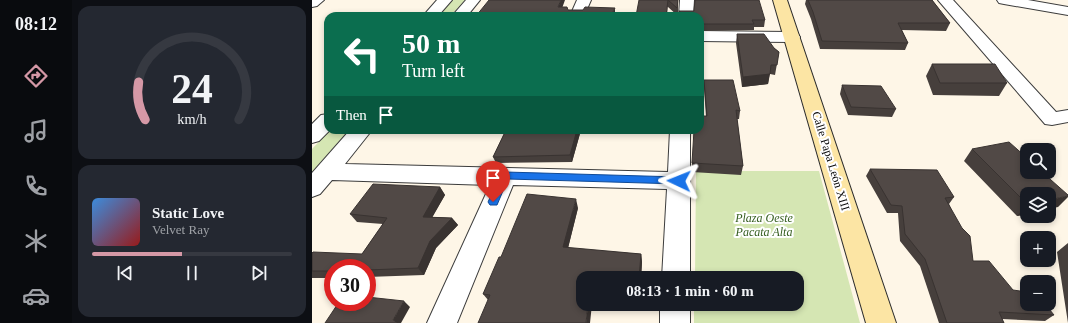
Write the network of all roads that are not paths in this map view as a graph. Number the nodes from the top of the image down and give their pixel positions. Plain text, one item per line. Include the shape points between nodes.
1 (317, 0) edge
2 (445, 0) edge
3 (473, 0) edge
4 (584, 0) edge
5 (687, 0) edge
6 (780, 0) edge
7 (945, 0) edge
8 (1004, 0) edge
9 (312, 3) edge
10 (1068, 11) edge
11 (434, 12) edge
12 (462, 12) edge
13 (579, 12) edge
14 (686, 12) edge
15 (704, 36) edge
16 (792, 37) junction
17 (1060, 118) edge
18 (324, 124) edge
19 (359, 134) edge
20 (680, 134) edge
21 (312, 136) edge
22 (505, 176) junction
23 (319, 180) edge
24 (679, 181) junction
25 (676, 271) edge
26 (675, 311) edge
27 (442, 323) edge
28 (675, 323) edge
29 (881, 323) edge

1 - 9 street
2 - 11 street
3 - 12 street
4 - 13 street
5 - 14 street
6 - 16 street, Calle Papa León XIII
7 - 17 street
8 - 10 street
15 - 16 street
16 - 29 street, Calle Papa León XIII
18 - 21 street
19 - 23 street
20 - 24 street
22 - 23 street
22 - 24 street
22 - 27 street
24 - 25 street
26 - 28 street

